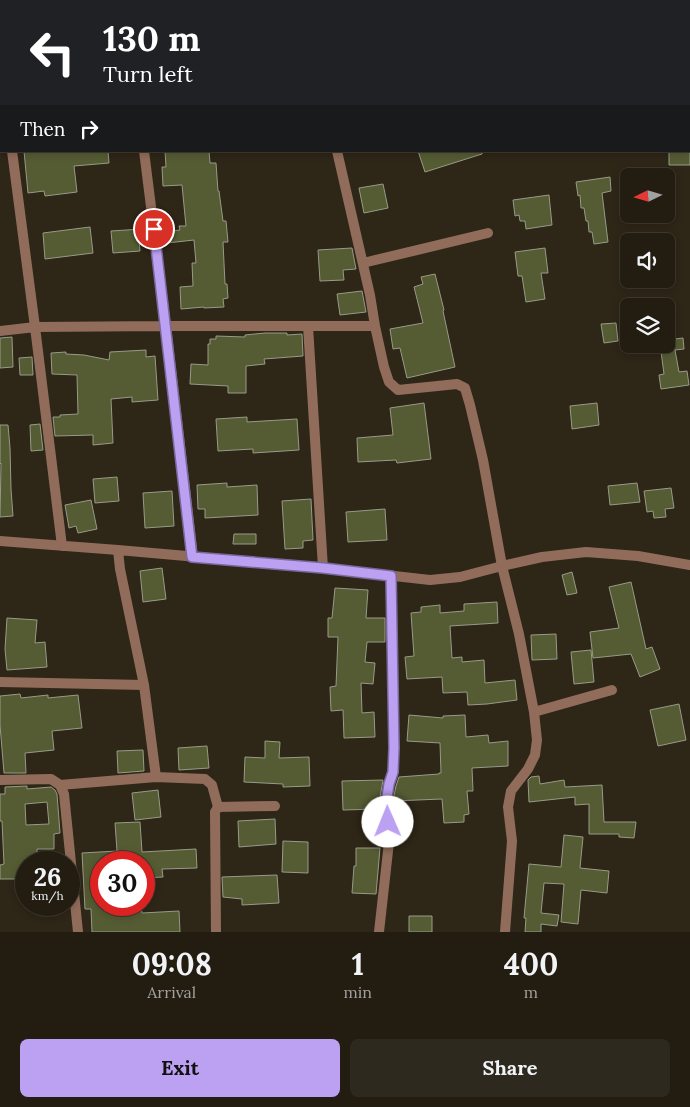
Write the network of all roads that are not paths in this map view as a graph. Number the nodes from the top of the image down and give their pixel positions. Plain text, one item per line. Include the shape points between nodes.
1 (12, 152) edge
2 (144, 152) edge
3 (337, 152) edge
4 (488, 233) dead end
5 (363, 263) junction
6 (166, 326) junction
7 (308, 326) junction
8 (375, 326) junction
9 (35, 327) junction
10 (0, 331) edge
11 (0, 541) edge
12 (62, 546) junction
13 (118, 550) junction
14 (192, 557) junction
15 (690, 564) edge
16 (502, 566) junction
17 (323, 568) junction
18 (391, 576) junction
19 (0, 682) edge
20 (144, 685) junction
21 (612, 690) dead end
22 (534, 712) junction
23 (156, 777) junction
24 (0, 780) edge
25 (60, 785) junction
26 (275, 806) dead end
27 (218, 807) junction
28 (78, 932) edge
29 (216, 932) edge
30 (379, 932) edge
31 (505, 932) edge

1 - 9 street
2 - 6 street
3 - 5 street
4 - 5 street
5 - 8 street
6 - 7 street
6 - 9 street
6 - 14 street
7 - 8 street
7 - 17 street
8 - 16 street via 389,382 398,390 457,384 465,388
9 - 10 street
9 - 12 street
11 - 12 street
12 - 13 street
13 - 14 street
13 - 20 street
14 - 17 street
15 - 16 street via 586,552
16 - 18 street via 460,577 430,580
16 - 22 street
17 - 18 street
18 - 30 street via 394,748 385,810 390,833
19 - 20 street
20 - 23 street
21 - 22 street
22 - 31 street via 535,755 511,791 508,806 512,841
23 - 25 street
23 - 27 street via 206,780 212,785
24 - 25 street via 51,780
25 - 28 street via 64,794
26 - 27 street
27 - 29 street via 215,812

